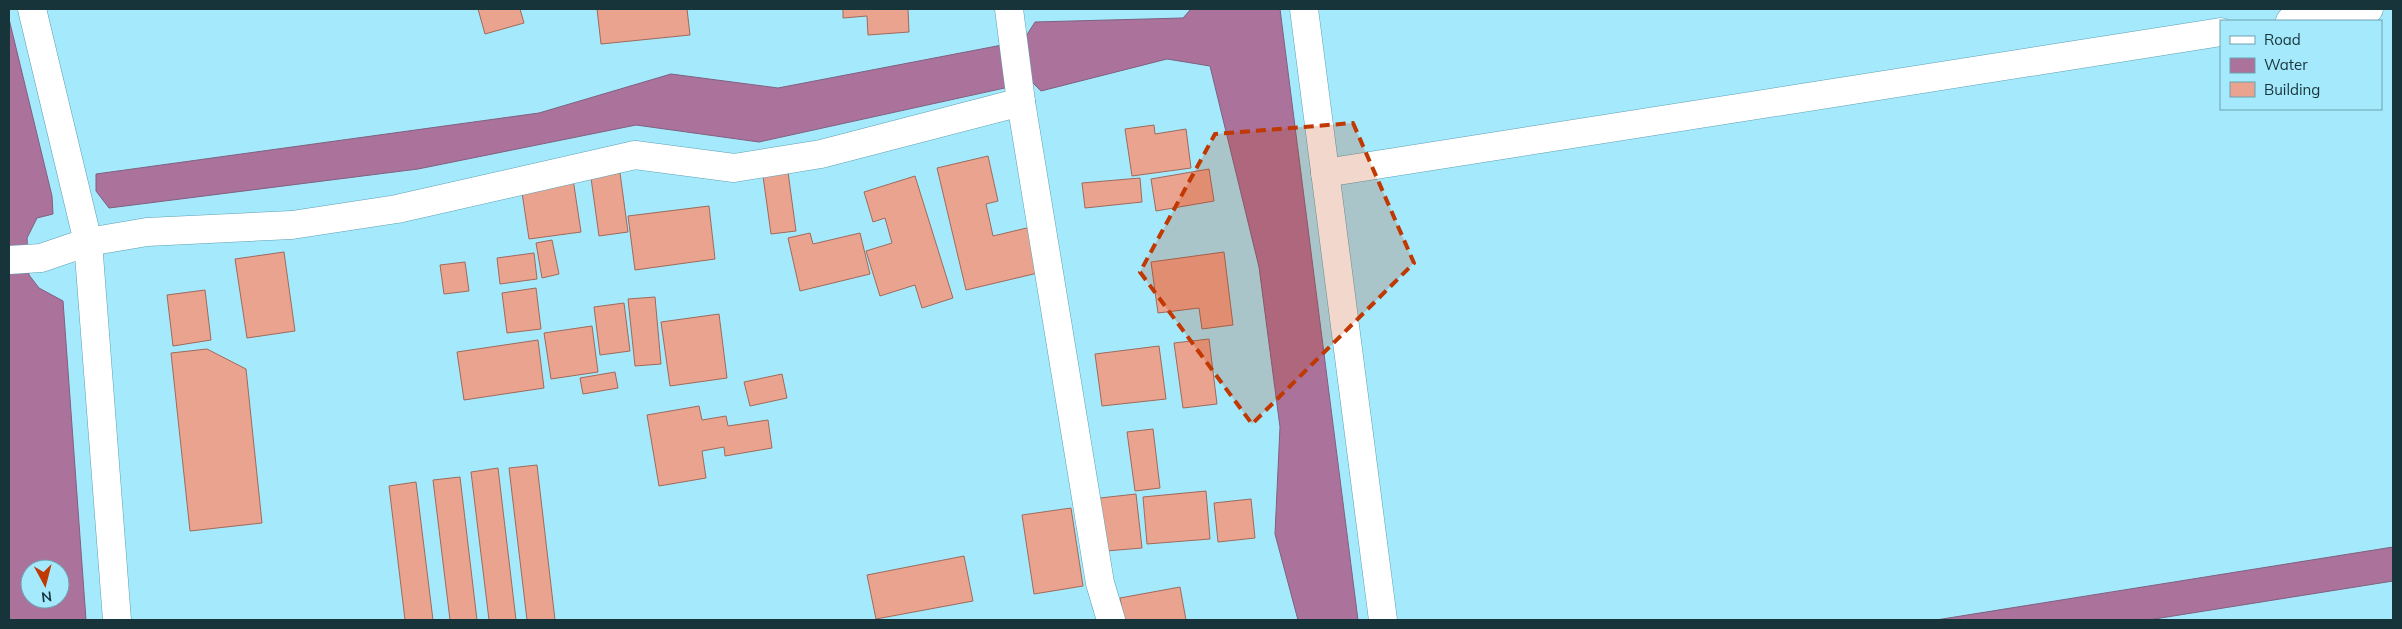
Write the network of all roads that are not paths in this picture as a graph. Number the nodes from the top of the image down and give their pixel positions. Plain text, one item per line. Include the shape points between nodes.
1 (32, 9) edge
2 (1009, 9) edge
3 (1304, 9) edge
4 (2369, 9) edge
5 (2297, 20) edge
6 (2220, 32) edge
7 (1020, 97) junction
8 (1325, 173) junction
9 (88, 242) junction
10 (9, 260) edge
11 (117, 620) edge
12 (1111, 620) edge
13 (1383, 620) edge

1 - 9 street
2 - 7 street
3 - 8 street
4 - 5 street
6 - 8 street
7 - 9 street via 821,154 734,168 635,155 397,209 292,225 147,232
7 - 12 street via 1100,583
8 - 13 street
9 - 10 street via 41,258
9 - 11 street

